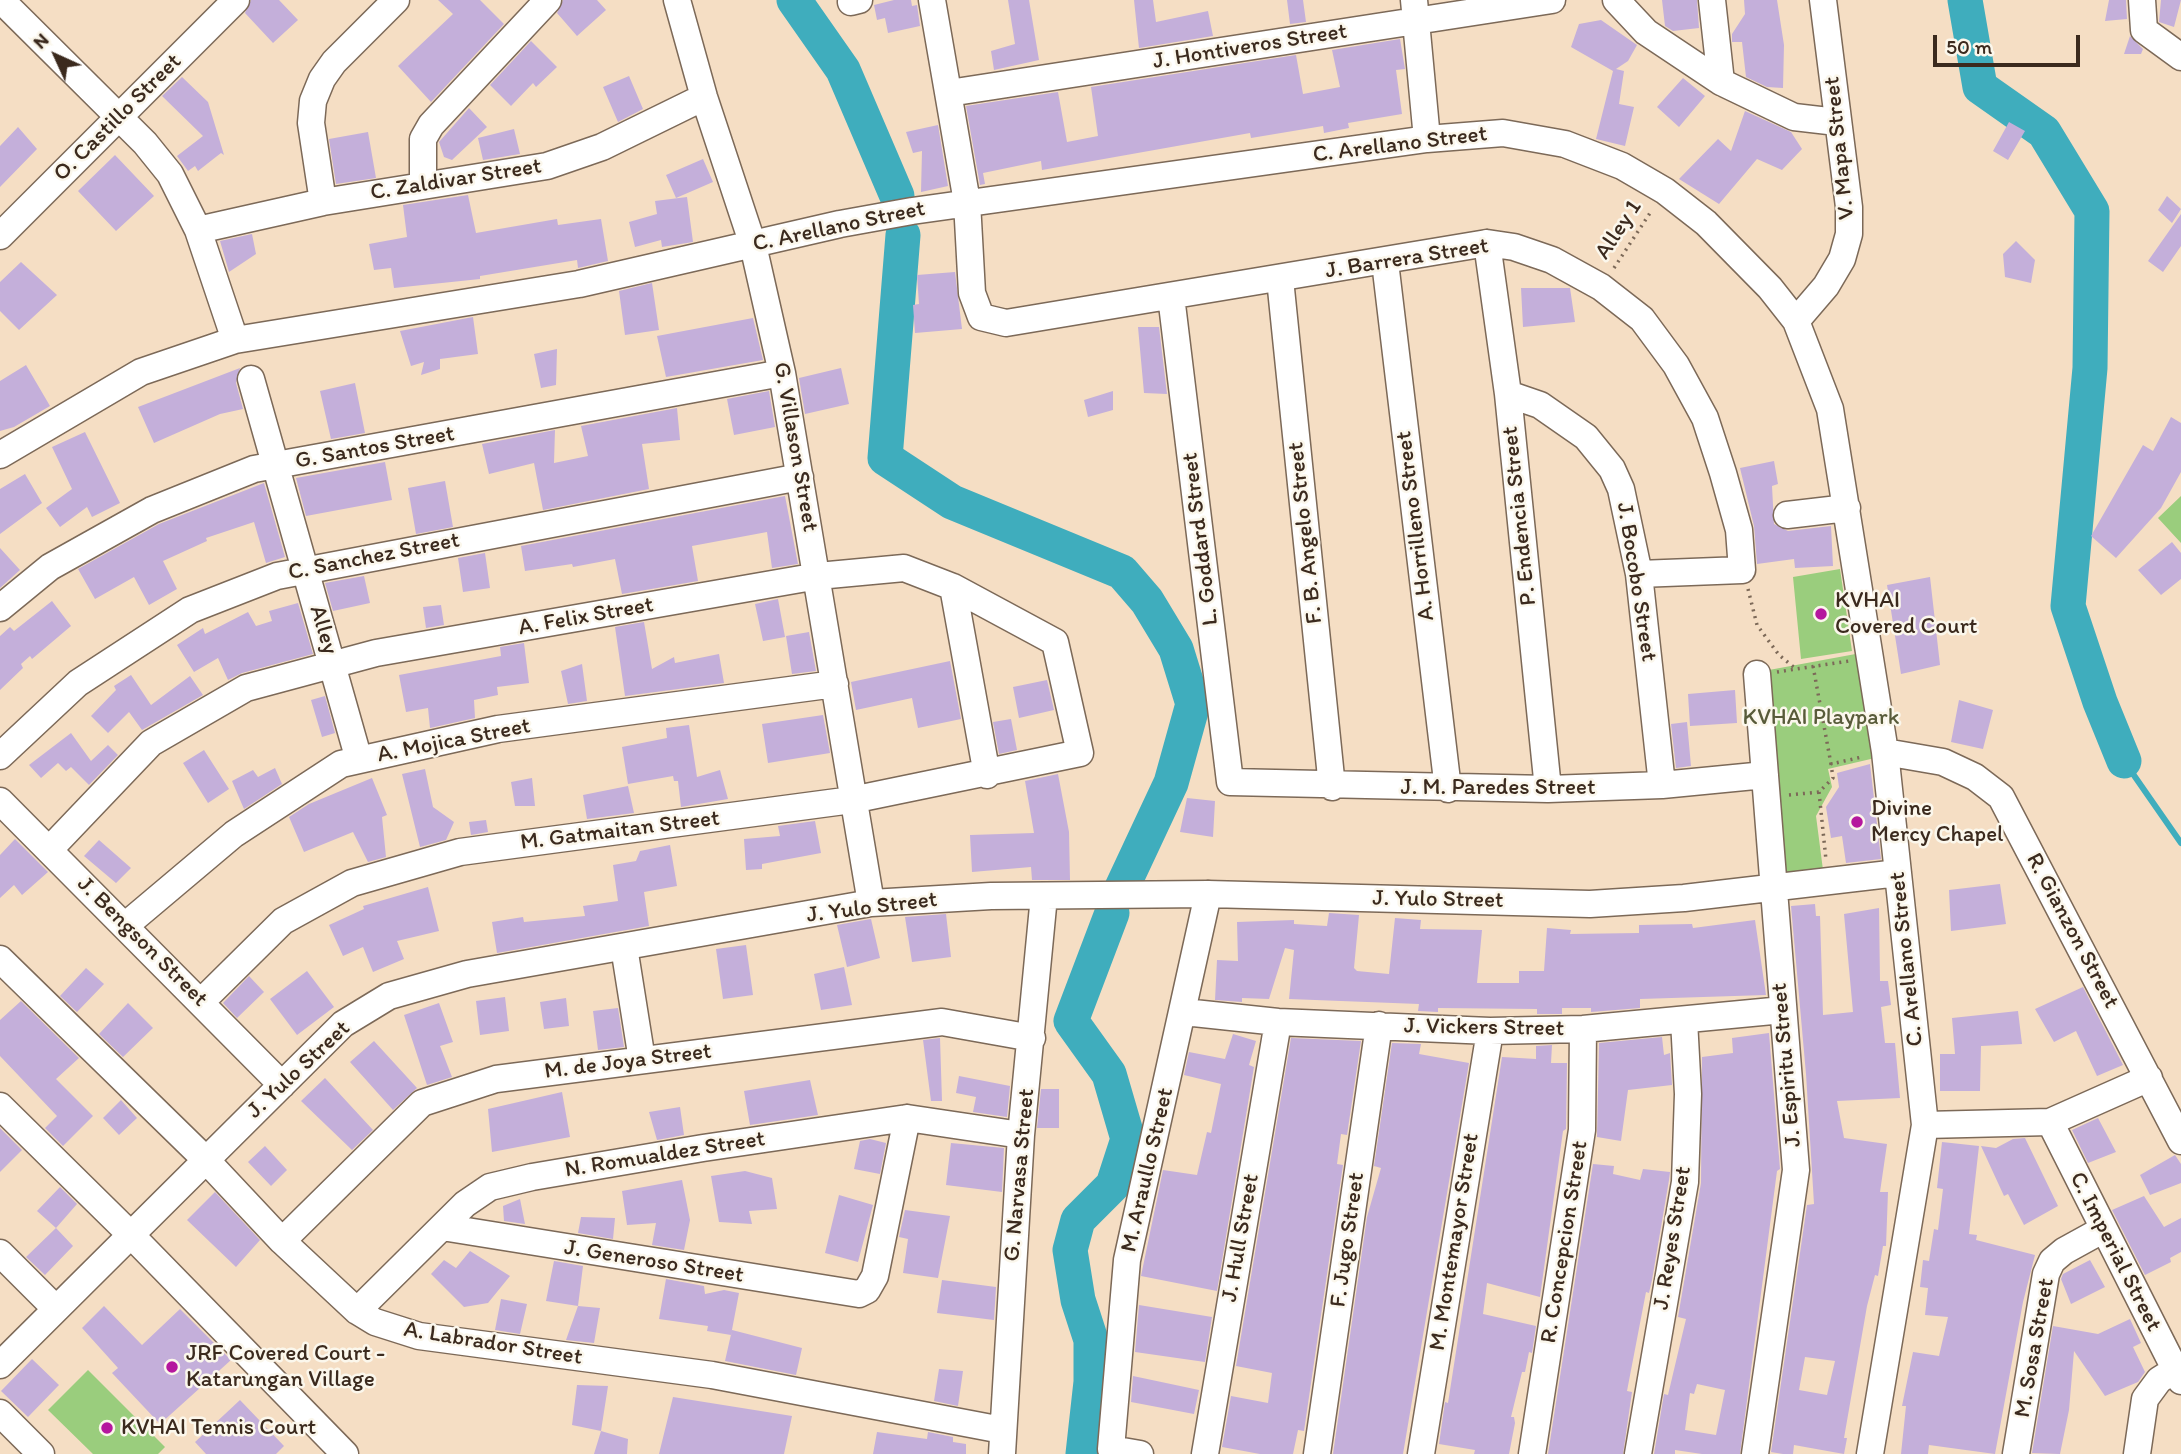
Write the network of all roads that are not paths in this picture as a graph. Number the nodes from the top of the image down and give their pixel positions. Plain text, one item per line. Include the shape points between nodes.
1 (1, 0) edge
2 (236, 0) edge
3 (396, 0) edge
4 (548, 0) edge
5 (677, 0) edge
6 (932, 0) edge
7 (1552, 0) edge
8 (1616, 0) edge
9 (1712, 0) edge
10 (1823, 0) edge
11 (2143, 0) edge
12 (1415, 10) edge
13 (2181, 57) edge
14 (1721, 82) junction
15 (949, 93) junction
16 (704, 97) junction
17 (119, 116) junction
18 (1837, 122) junction
19 (1427, 139) junction
20 (424, 185) junction
21 (323, 202) junction
22 (967, 202) junction
23 (198, 230) junction
24 (0, 236) edge
25 (1487, 243) junction
26 (754, 245) junction
27 (1385, 262) junction
28 (1280, 279) junction
29 (1171, 296) junction
30 (1796, 321) junction
31 (235, 341) junction
32 (782, 373) junction
33 (251, 379) dead end
34 (1508, 394) junction
35 (0, 455) edge
36 (277, 466) junction
37 (800, 477) junction
38 (1847, 508) junction
39 (1787, 515) dead end
40 (305, 570) junction
41 (1639, 574) junction
42 (818, 576) junction
43 (953, 587) junction
44 (0, 608) edge
45 (334, 664) junction
46 (1758, 674) road end
47 (835, 684) junction
48 (1885, 752) junction
49 (1080, 753) joint
50 (0, 756) edge
51 (359, 760) junction
52 (987, 775) junction
53 (1230, 782) joint
54 (1662, 785) junction
55 (1766, 786) junction
56 (1332, 787) junction
57 (1448, 789) junction
58 (1548, 789) junction
59 (852, 800) junction
60 (0, 801) edge
61 (49, 850) junction
62 (1898, 873) junction
63 (1772, 887) junction
64 (1208, 894) junction
65 (1044, 896) junction
66 (871, 903) junction
67 (126, 925) junction
68 (624, 947) junction
69 (0, 959) edge
70 (201, 1002) junction
71 (1783, 1010) junction
72 (1184, 1012) junction
73 (1684, 1020) junction
74 (1278, 1022) junction
75 (1379, 1026) junction
76 (1583, 1029) junction
77 (1490, 1031) junction
78 (1032, 1038) junction
79 (642, 1060) junction
80 (2149, 1078) junction
81 (282, 1085) junction
82 (0, 1106) edge
83 (907, 1118) junction
84 (2050, 1122) junction
85 (1925, 1125) junction
86 (1021, 1135) junction
87 (2181, 1141) edge
88 (205, 1159) junction
89 (442, 1227) junction
90 (2104, 1229) junction
91 (131, 1235) junction
92 (282, 1241) junction
93 (0, 1253) edge
94 (55, 1308) junction
95 (357, 1311) junction
96 (0, 1365) edge
97 (2178, 1376) edge
98 (0, 1413) edge
99 (1002, 1442) edge
100 (41, 1454) edge
101 (345, 1454) edge
102 (1140, 1454) edge
103 (1205, 1454) edge
104 (1317, 1454) edge
105 (1421, 1454) edge
106 (1532, 1454) edge
107 (1638, 1454) edge
108 (1755, 1454) edge
109 (1870, 1454) edge
110 (2016, 1454) edge
111 (2137, 1454) edge

1 - 17 street
2 - 17 street, O. Castillo Street
3 - 21 street via 334,62 313,101 311,123
4 - 20 street via 431,125 423,139
5 - 16 street, G. Villason Street
6 - 15 street
7 - 12 street, J. Hontiveros Street
8 - 14 street via 1646,32
9 - 14 street
10 - 18 street, V. Mapa Street
11 - 13 street via 2144,30
12 - 15 street, J. Hontiveros Street
12 - 19 street
14 - 18 street via 1794,117
15 - 22 street
16 - 20 street, C. Zaldivar Street via 575,158
16 - 26 street, G. Villason Street
17 - 23 street via 170,174
17 - 24 street, O. Castillo Street
18 - 30 street, V. Mapa Street via 1849,234 1842,259 1826,286
19 - 22 street, C. Arellano Street
19 - 30 street, C. Arellano Street via 1503,133 1565,144 1622,166 1706,223
20 - 21 street, C. Zaldivar Street
21 - 23 street, C. Zaldivar Street
22 - 26 street, C. Arellano Street via 840,224
22 - 29 street, J. Barrera Street via 972,293 981,317 1006,323
23 - 31 street
25 - 27 street, J. Barrera Street
25 - 34 street, P. Endencia Street
25 - 41 street, J. Barrera Street via 1552,260 1642,319 1676,365 1705,418 1739,530 1742,570
26 - 31 street, C. Arellano Street via 579,284
26 - 32 street, G. Villason Street
27 - 28 street, J. Barrera Street
27 - 57 street, A. Horrilleno Street
28 - 29 street, J. Barrera Street
28 - 56 street, F. B. Angelo Street
29 - 53 street, L. Goddard Street
30 - 38 street, C. Arellano Street via 1830,409
31 - 35 street, C. Arellano Street via 141,372
32 - 36 street, G. Santos Street
32 - 37 street, G. Villason Street
33 - 36 street, Alley
34 - 41 street, J. Bocobo Street via 1540,405 1601,452 1621,489
34 - 58 street, P. Endencia Street
36 - 40 street, Alley
36 - 44 street, G. Santos Street via 254,470 152,510 50,567
37 - 40 street, C. Sanchez Street
37 - 42 street, G. Villason Street
38 - 39 street
38 - 48 street, C. Arellano Street
40 - 45 street, Alley
40 - 50 street, C. Sanchez Street via 276,576 190,610 78,683
41 - 54 street, J. Bocobo Street
42 - 43 street, A. Felix Street via 904,568
42 - 45 street, A. Felix Street
42 - 47 street, G. Villason Street
43 - 49 street, A. Felix Street via 1055,642
43 - 52 street
45 - 51 street, Alley
45 - 61 street, A. Felix Street via 246,688 151,743
46 - 55 street, J. Espiritu Street
47 - 51 street, A. Mojica Street via 498,729
47 - 59 street, G. Villason Street
48 - 62 street, C. Arellano Street
48 - 80 street, R. Gianzon Street via 1943,762 1975,777 2001,797
49 - 52 street, M. Gatmaitan Street
51 - 67 street, A. Mojica Street via 341,764 234,834
52 - 59 street, M. Gatmaitan Street
53 - 56 street, J. M. Paredes Street
54 - 55 street, J. M. Paredes Street
54 - 58 street, J. M. Paredes Street
55 - 63 street, J. Espiritu Street
56 - 57 street, J. M. Paredes Street
57 - 58 street, J. M. Paredes Street
59 - 66 street, G. Villason Street
59 - 70 street, M. Gatmaitan Street via 460,852 352,883 284,921
60 - 61 street, J. Bengson Street
61 - 67 street, J. Bengson Street
62 - 63 street, J. Yulo Street
62 - 85 street, C. Arellano Street
63 - 64 street, J. Yulo Street via 1590,904
63 - 71 street, J. Espiritu Street
64 - 65 street, J. Yulo Street
64 - 72 street, M. Araullo Street
65 - 66 street, J. Yulo Street
65 - 78 street, G. Narvasa Street
66 - 68 street, J. Yulo Street
67 - 70 street, J. Bengson Street
68 - 79 street
68 - 81 street, J. Yulo Street via 467,974 389,996 343,1024
69 - 88 street, A. Labrador Street
70 - 81 street, J. Bengson Street
71 - 73 street, J. Vickers Street
71 - 108 street, J. Espiritu Street via 1796,1170
72 - 74 street, J. Vickers Street
72 - 102 street, M. Araullo Street via 1127,1260 1111,1449
73 - 76 street, J. Vickers Street
73 - 107 street, J. Reyes Street via 1688,1094 1685,1182
74 - 75 street, J. Vickers Street
74 - 103 street, J. Hull Street
75 - 77 street, J. Vickers Street
75 - 104 street, F. Jugo Street
76 - 77 street, J. Vickers Street
76 - 106 street, R. Concepcion Street via 1583,1130
77 - 105 street, M. Montemayor Street
78 - 79 street, M. de Joya Street via 942,1022
78 - 86 street, G. Narvasa Street
79 - 92 street, M. de Joya Street via 496,1079 422,1103
80 - 84 street
80 - 87 street, R. Gianzon Street
81 - 88 street, J. Yulo Street
82 - 91 street
83 - 86 street, N. Romualdez Street
83 - 89 street, N. Romualdez Street via 531,1177 477,1194
83 - 89 street, J. Generoso Street via 875,1276 867,1290 851,1294
84 - 85 street
84 - 90 street, C. Imperial Street
85 - 109 street, C. Arellano Street
86 - 99 street, G. Narvasa Street
88 - 91 street, J. Yulo Street
88 - 92 street, A. Labrador Street
89 - 95 street, N. Romualdez Street
90 - 97 street, C. Imperial Street
90 - 110 street, M. Sosa Street via 2064,1251 2046,1274
91 - 94 street, J. Yulo Street
91 - 101 street
92 - 95 street, A. Labrador Street
93 - 94 street
94 - 96 street, J. Yulo Street
95 - 99 street, A. Labrador Street via 419,1336 712,1375
97 - 111 street via 2159,1380 2145,1399
98 - 100 street

